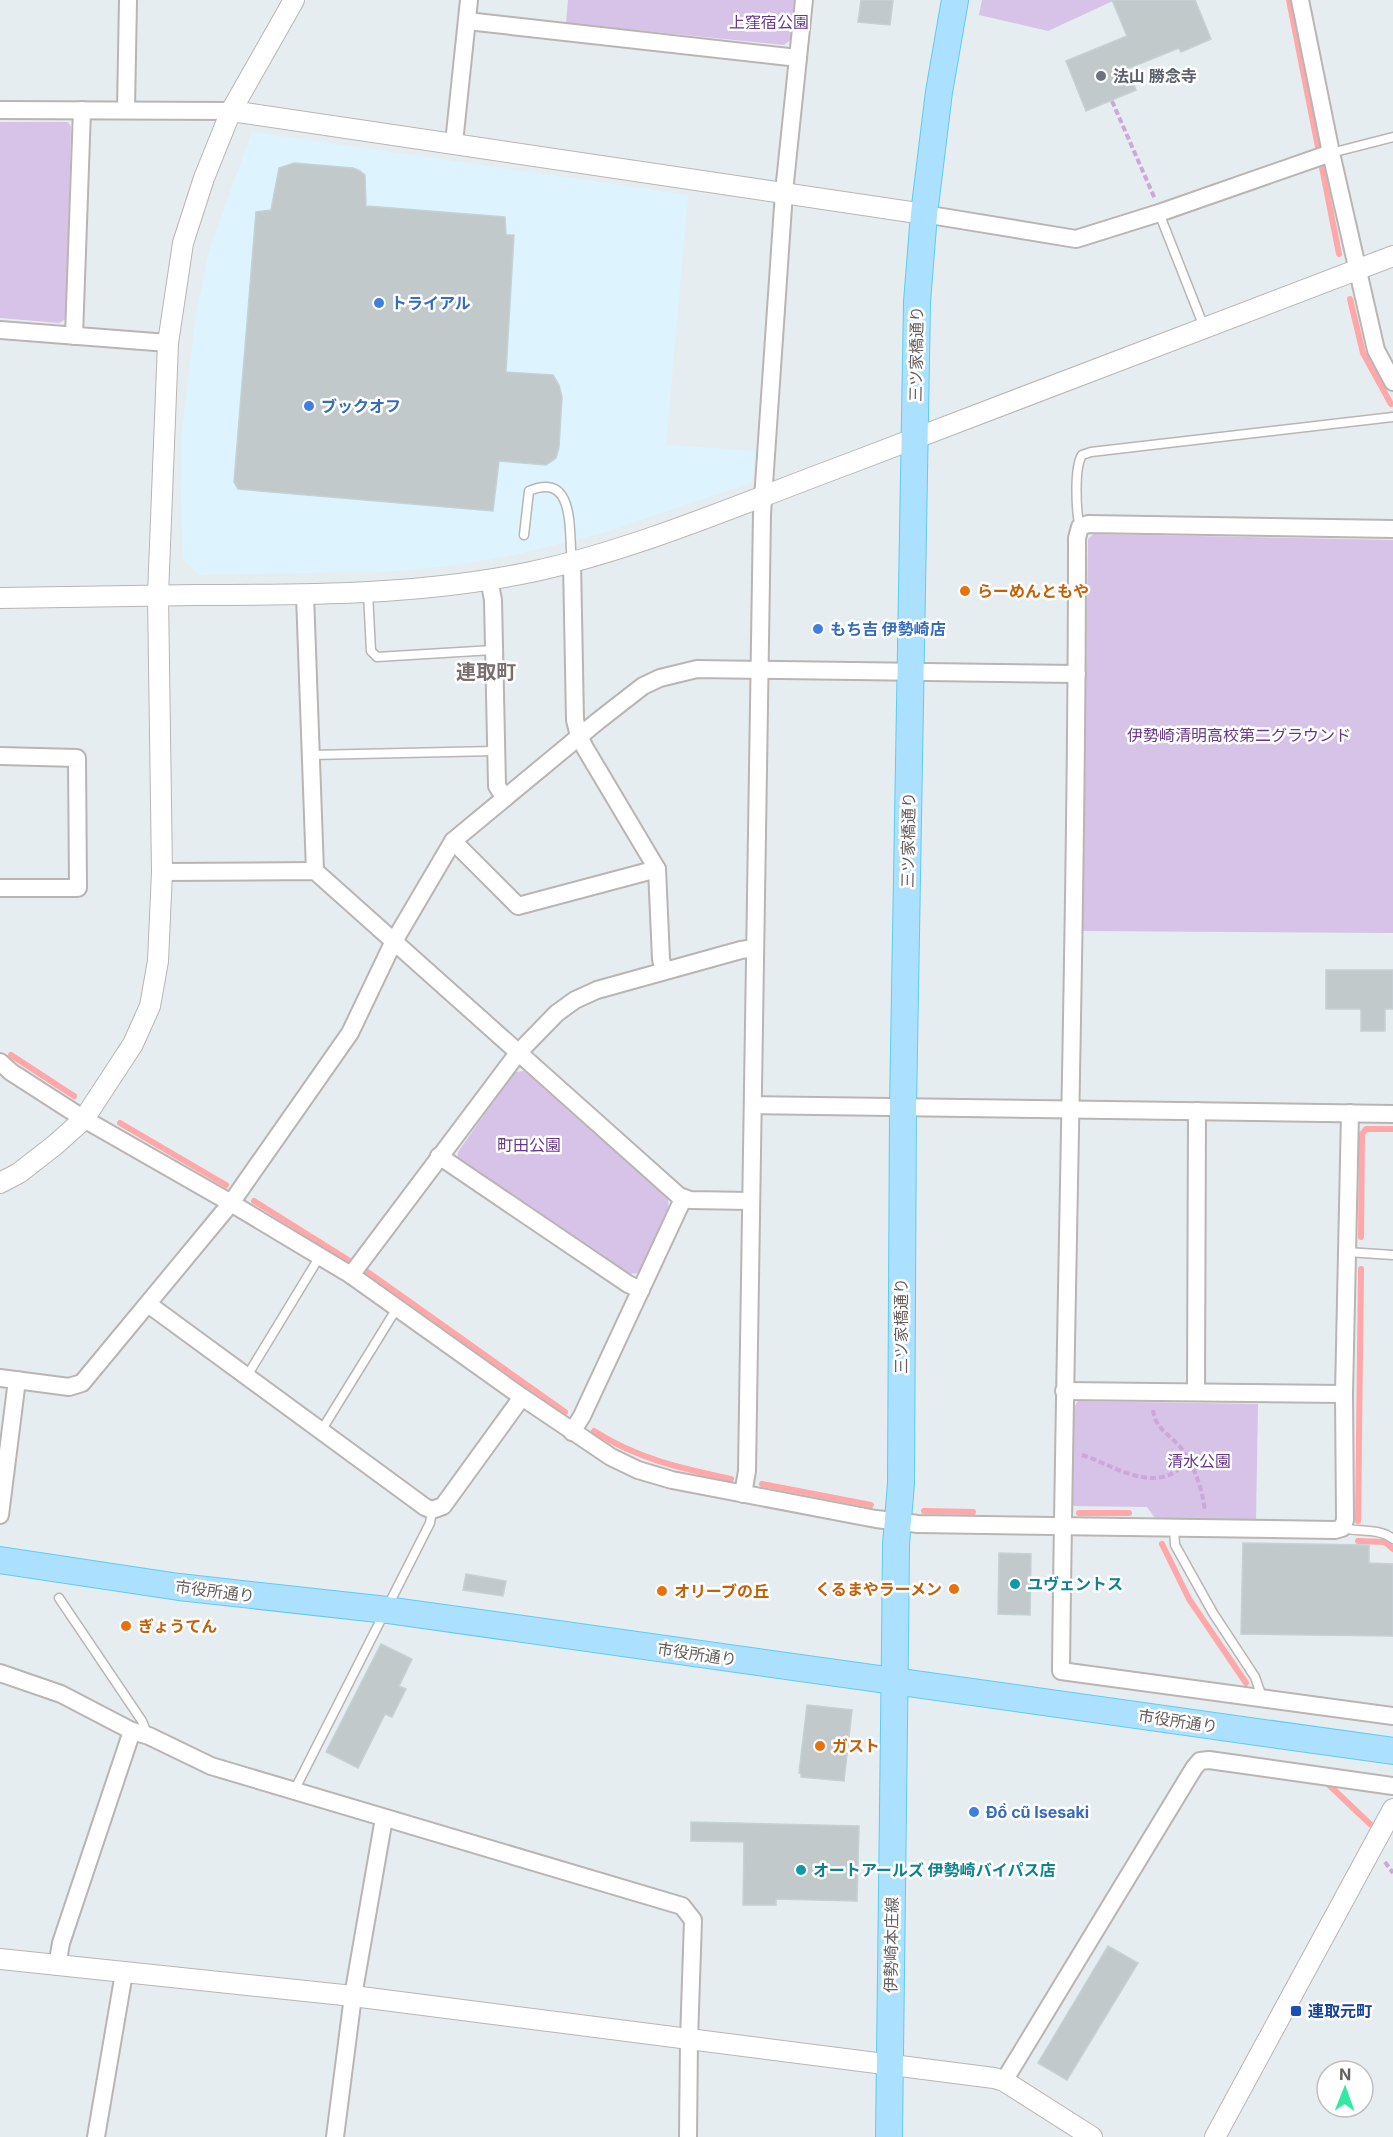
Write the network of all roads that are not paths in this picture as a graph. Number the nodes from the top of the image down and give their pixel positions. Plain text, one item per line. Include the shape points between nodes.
1 (128, 0) edge
2 (294, 0) edge
3 (469, 0) edge
4 (804, 0) edge
5 (955, 0) edge
6 (1300, 0) edge
7 (467, 21) junction
8 (798, 58) junction
9 (126, 109) junction
10 (0, 110) edge
11 (82, 110) junction
12 (231, 111) junction
13 (1393, 137) edge
14 (454, 143) junction
15 (1331, 153) junction
16 (784, 192) junction
17 (1159, 213) junction
18 (924, 214) junction
19 (1393, 256) edge
20 (1357, 269) junction
21 (1205, 328) junction
22 (0, 330) edge
23 (74, 336) junction
24 (168, 343) junction
25 (1393, 382) edge
26 (1393, 417) edge
27 (915, 438) junction
28 (763, 496) junction
29 (1080, 526) junction
30 (1393, 529) edge
31 (524, 535) dead end
32 (572, 562) junction
33 (489, 579) junction
34 (368, 592) junction
35 (305, 595) junction
36 (158, 596) junction
37 (0, 598) edge
38 (493, 650) junction
39 (759, 669) junction
40 (911, 671) junction
41 (1077, 674) junction
42 (579, 736) junction
43 (495, 751) junction
44 (311, 755) junction
45 (0, 756) edge
46 (505, 798) junction
47 (453, 841) junction
48 (657, 869) junction
49 (315, 871) junction
50 (162, 872) junction
51 (0, 888) edge
52 (393, 943) junction
53 (755, 948) junction
54 (664, 971) junction
55 (519, 1053) junction
56 (0, 1062) edge
57 (753, 1105) junction
58 (903, 1107) junction
59 (1069, 1110) junction
60 (1197, 1111) junction
61 (1350, 1113) junction
62 (1393, 1114) edge
63 (84, 1119) junction
64 (439, 1156) junction
65 (0, 1183) edge
66 (683, 1199) junction
67 (750, 1201) junction
68 (231, 1203) junction
69 (1347, 1252) junction
70 (320, 1256) junction
71 (1393, 1256) edge
72 (351, 1275) junction
73 (640, 1290) junction
74 (148, 1304) junction
75 (397, 1308) junction
76 (246, 1376) junction
77 (0, 1378) edge
78 (17, 1380) junction
79 (1064, 1391) junction
80 (1196, 1392) junction
81 (1344, 1394) junction
82 (522, 1397) junction
83 (321, 1431) junction
84 (572, 1432) junction
85 (743, 1494) junction
86 (432, 1510) junction
87 (0, 1515) edge
88 (898, 1522) junction
89 (1062, 1526) junction
90 (1174, 1527) junction
91 (1342, 1528) junction
92 (1393, 1539) edge
93 (0, 1560) edge
94 (59, 1598) dead end
95 (387, 1610) junction
96 (0, 1673) edge
97 (894, 1682) junction
98 (1262, 1697) junction
99 (1393, 1716) edge
100 (132, 1731) junction
101 (148, 1736) junction
102 (1393, 1751) edge
103 (1393, 1786) edge
104 (294, 1791) junction
105 (1393, 1809) edge
106 (384, 1818) junction
107 (0, 1959) edge
108 (57, 1966) junction
109 (124, 1973) junction
110 (353, 1996) junction
111 (688, 2040) junction
112 (890, 2066) junction
113 (1004, 2081) junction
114 (96, 2137) edge
115 (335, 2137) edge
116 (688, 2137) edge
117 (889, 2137) edge
118 (1092, 2137) edge
119 (1215, 2137) edge

1 - 9 street
2 - 12 street
3 - 7 street
4 - 8 street
5 - 18 main road, 三ツ家橋通り
6 - 15 street
7 - 8 street
7 - 14 street
8 - 16 street
9 - 11 street
9 - 12 street
10 - 11 street
11 - 23 street
12 - 14 street
12 - 24 street via 183,243
13 - 15 lane
14 - 16 street
15 - 17 street
15 - 20 street
16 - 18 street
16 - 28 street
17 - 18 street via 1076,239
17 - 21 lane
18 - 27 main road, 三ツ家橋通り via 917,302
19 - 20 street
20 - 21 street
20 - 25 street via 1376,350
21 - 27 street
22 - 23 street
23 - 24 street
24 - 36 street
26 - 29 lane via 1082,455 1078,464
27 - 28 street
27 - 40 main road, 三ツ家橋通り
28 - 32 street
28 - 39 street
29 - 30 street
29 - 41 street
31 - 32 lane via 529,491 556,490 564,496 569,511
32 - 33 street
32 - 42 street via 575,720
33 - 34 street
33 - 38 street
34 - 35 street
34 - 38 lane via 371,651 377,657
35 - 36 street
35 - 44 street
36 - 37 street
36 - 50 street
38 - 43 street
39 - 40 street
39 - 42 street via 697,669 660,678 643,686
39 - 53 street
40 - 41 street
40 - 58 main road, 三ツ家橋通り
41 - 59 street
42 - 46 street
42 - 48 street
43 - 44 lane
43 - 46 street via 497,786
44 - 49 street
45 - 51 street via 77,758 78,888
46 - 47 street
47 - 48 street via 518,906
47 - 52 street
48 - 54 street
49 - 50 street
49 - 52 street
50 - 63 street via 158,961 150,1006 133,1044
52 - 55 street
52 - 68 street via 350,1033
53 - 54 street
53 - 57 street
54 - 55 street via 575,1000 548,1021
55 - 64 street
55 - 66 street
56 - 63 street
57 - 58 street
57 - 67 street
58 - 59 street
58 - 88 main road, 三ツ家橋通り
59 - 60 street
59 - 79 street
60 - 61 street
60 - 80 street
61 - 62 street
61 - 69 street
63 - 65 street via 19,1173
63 - 68 street
64 - 72 street
64 - 73 street
66 - 67 street
66 - 73 street
67 - 85 street via 747,1472
68 - 70 street
68 - 74 street
69 - 71 lane
69 - 81 street
70 - 72 street
70 - 76 lane
72 - 75 street
73 - 84 street
74 - 76 street
74 - 78 street via 77,1386
75 - 82 street
75 - 83 lane
76 - 83 street
77 - 78 street
78 - 87 street
79 - 80 street
79 - 89 street
80 - 81 street
81 - 91 street
82 - 84 street
82 - 86 street via 443,1506
83 - 86 street
84 - 85 street via 638,1470
85 - 88 street
86 - 95 lane via 430,1523
88 - 89 street
88 - 97 main road, 三ツ家橋通り
89 - 90 street
89 - 98 street via 1060,1671
90 - 91 street
90 - 98 lane via 1175,1545 1255,1677
91 - 92 lane via 1382,1532
93 - 95 main road, 市役所通り via 179,1587
94 - 101 lane via 142,1721
95 - 97 main road, 市役所通り
95 - 104 lane
96 - 100 street via 61,1694
97 - 102 main road, 市役所通り
97 - 112 main road, 伊勢崎本庄線
98 - 99 street
100 - 101 street
100 - 108 street via 61,1943
101 - 104 street via 211,1766
103 - 113 street via 1200,1761
104 - 106 street
105 - 119 street
106 - 110 street
106 - 111 street via 682,1906 693,1920
107 - 108 street
108 - 109 street
109 - 110 street
109 - 114 street
110 - 111 street
110 - 115 street
111 - 112 street
111 - 116 street
112 - 113 street
112 - 117 main road, 伊勢崎本庄線
113 - 118 street

